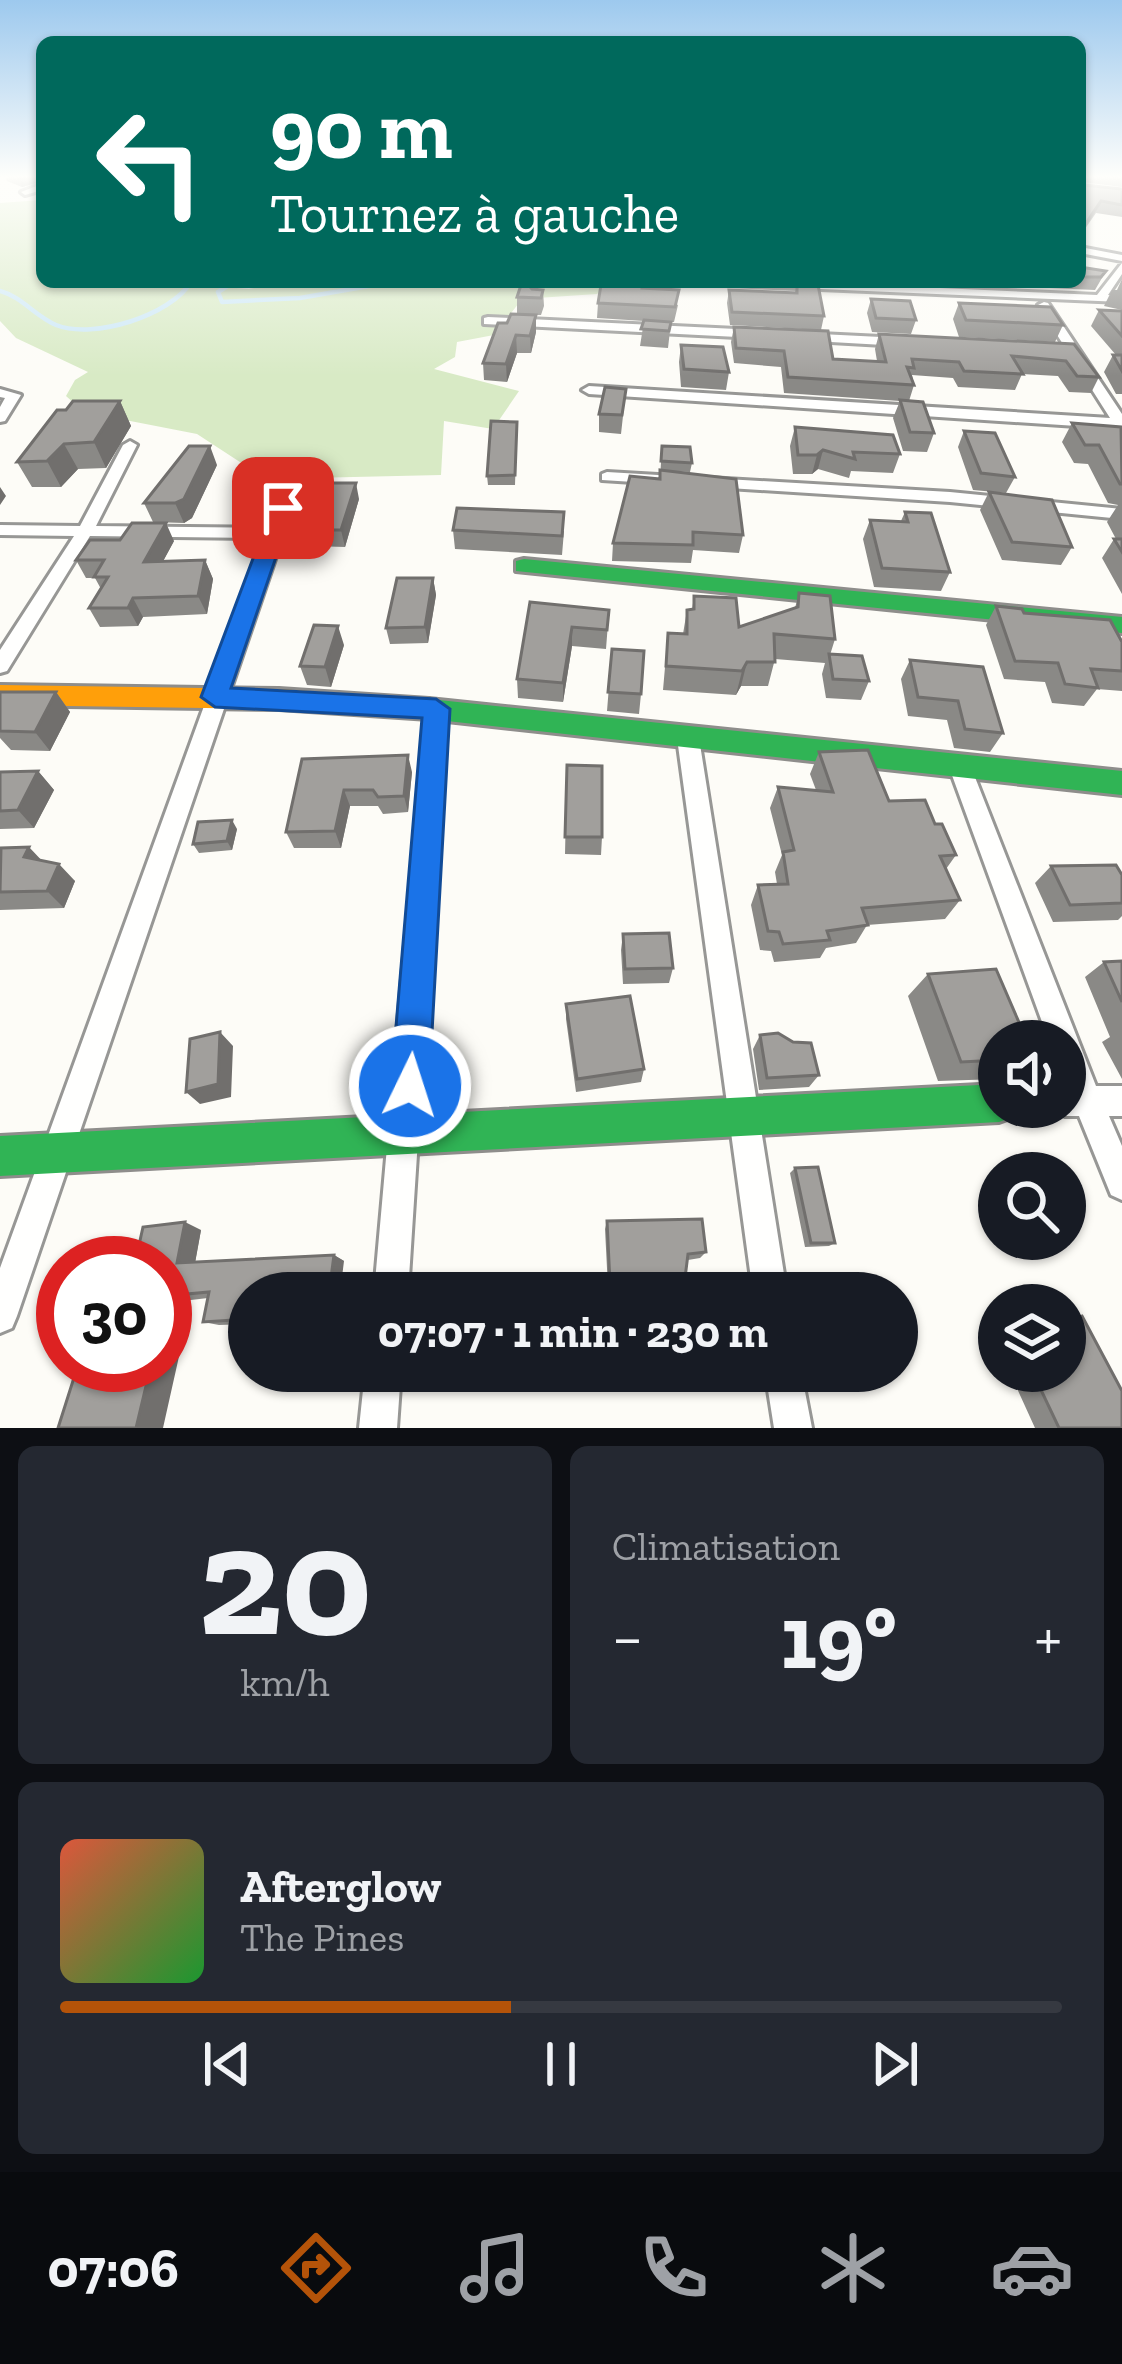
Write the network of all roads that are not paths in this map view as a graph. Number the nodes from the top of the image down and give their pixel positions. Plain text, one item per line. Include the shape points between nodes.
1 (1086, 252) edge
2 (1122, 262) edge
3 (972, 288) edge
4 (1036, 296) junction
5 (1100, 298) junction
6 (1122, 299) edge
7 (488, 321) dead end
8 (772, 335) edge
9 (794, 336) edge
10 (926, 344) edge
11 (1056, 350) edge
12 (1078, 351) junction
13 (589, 390) dead end
14 (0, 393) edge
15 (0, 418) edge
16 (1122, 424) edge
17 (130, 445) dead end
18 (607, 477) dead end
19 (293, 483) dead end
20 (1122, 514) edge
21 (86, 528) junction
22 (0, 530) edge
23 (272, 533) junction
24 (524, 566) dead end
25 (1122, 625) edge
26 (0, 666) edge
27 (0, 695) edge
28 (215, 697) junction
29 (436, 709) junction
30 (688, 738) junction
31 (960, 767) junction
32 (1122, 783) edge
33 (1055, 1020) edge
34 (1086, 1100) edge
35 (1122, 1101) edge
36 (978, 1104) edge
37 (740, 1114) junction
38 (1086, 1120) edge
39 (407, 1133) junction
40 (0, 1156) edge
41 (58, 1156) junction
42 (1122, 1184) edge
43 (393, 1272) edge
44 (766, 1272) edge
45 (0, 1316) edge
46 (381, 1392) edge
47 (787, 1392) edge
48 (378, 1428) edge
49 (793, 1428) edge

1 - 2 street
2 - 5 street
3 - 4 street
4 - 5 street
4 - 12 street
5 - 6 street
7 - 8 street
9 - 10 street
11 - 12 street
12 - 16 street
13 - 16 street
14 - 15 street via 14,395
17 - 21 street
18 - 20 street
19 - 23 street
21 - 22 street
21 - 23 street
21 - 26 street
23 - 28 street
24 - 25 street
27 - 28 street
28 - 29 street
28 - 41 street
29 - 30 street
29 - 39 street
30 - 31 street
30 - 37 street
31 - 32 street
31 - 33 street
34 - 35 street
36 - 37 street
37 - 39 street
37 - 44 street
38 - 42 street
39 - 41 street
39 - 43 street
40 - 41 street
41 - 45 street
46 - 48 street
47 - 49 street

